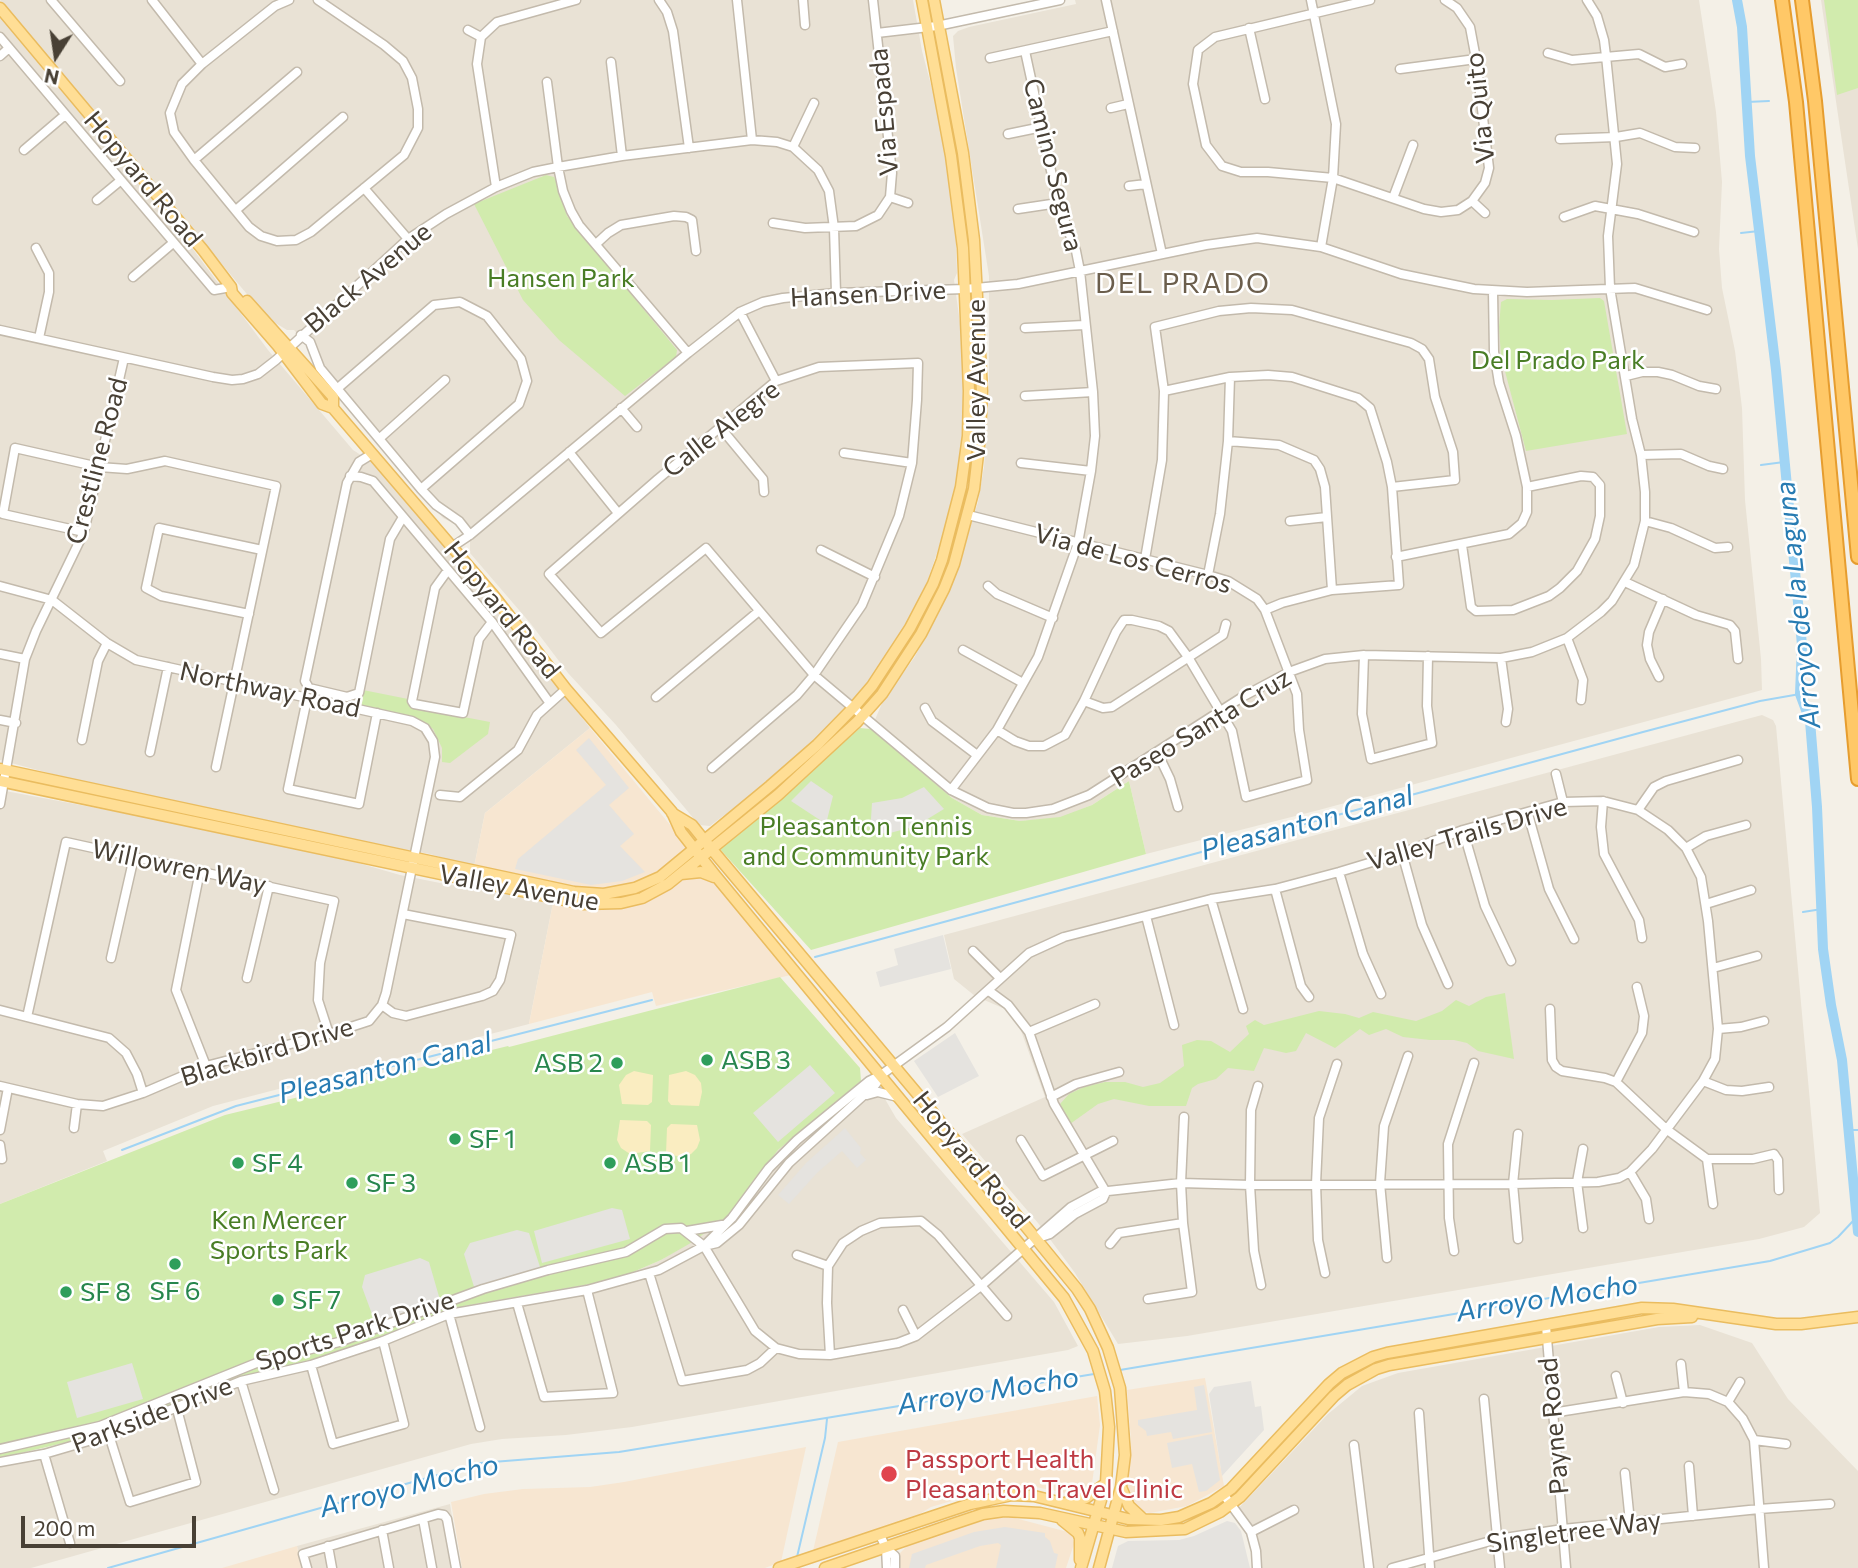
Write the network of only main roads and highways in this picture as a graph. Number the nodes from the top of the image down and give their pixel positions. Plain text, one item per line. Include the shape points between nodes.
1 (922, 0) edge
2 (934, 0) edge
3 (1782, 0) edge
4 (1802, 0) edge
5 (0, 8) edge
6 (1858, 558) edge
7 (3, 776) edge
8 (1858, 779) edge
9 (672, 812) junction
10 (727, 821) junction
11 (692, 825) junction
12 (681, 832) junction
13 (727, 838) junction
14 (704, 840) junction
15 (694, 848) junction
16 (712, 849) junction
17 (701, 857) junction
18 (414, 864) junction
19 (674, 865) junction
20 (727, 868) junction
21 (681, 874) junction
22 (718, 879) junction
23 (1710, 1316) junction
24 (1858, 1317) edge
25 (1105, 1484) junction
26 (1121, 1488) junction
27 (1060, 1501) junction
28 (1099, 1511) junction
29 (1114, 1515) junction
30 (1058, 1517) junction
31 (1143, 1519) junction
32 (1094, 1525) junction
33 (1110, 1529) junction
34 (782, 1567) edge
35 (825, 1568) edge
36 (1081, 1568) edge
37 (1099, 1568) edge

1 - 10 main road, Valley Avenue via 953,168 965,289 968,436 956,514 927,595 873,686 817,745
2 - 13 main road, Valley Avenue via 974,240 980,437 968,515 949,576 927,623 882,694 826,754
3 - 8 highway via 1796,102
4 - 6 highway
5 - 9 main road, Hopyard Road via 232,293 286,350 322,404 333,408
7 - 18 main road, Valley Avenue
9 - 11 main road, Hopyard Road
9 - 12 main road, Hopyard Road
10 - 11 main road via 708,830
10 - 14 main road, Valley Avenue
11 - 14 main road, Hopyard Road
12 - 15 main road, Hopyard Road
12 - 19 main road
13 - 16 main road, Valley Avenue
13 - 20 main road via 723,849
14 - 15 main road, Valley Avenue
14 - 16 main road, Hopyard Road
15 - 17 main road, Hopyard Road
15 - 19 main road, Valley Avenue
16 - 17 main road, Valley Avenue
16 - 20 main road, Hopyard Road
17 - 21 main road, Valley Avenue
17 - 22 main road, Hopyard Road
18 - 19 main road, Valley Avenue via 604,894 635,888
18 - 21 main road, Valley Avenue via 583,904 642,898
20 - 26 main road, Hopyard Road via 1090,1309 1120,1388 1125,1455
21 - 22 main road via 701,872
22 - 25 main road, Hopyard Road via 1064,1298 1093,1351 1105,1391 1109,1427
23 - 24 main road via 1776,1324
23 - 31 main road via 1658,1307 1387,1353 1357,1364 1329,1384 1224,1495 1179,1517
23 - 33 main road via 1657,1319 1389,1365 1360,1377 1334,1396 1231,1504 1206,1520 1157,1532
25 - 27 main road via 1086,1498
25 - 28 main road, Hopyard Road
26 - 29 main road, Hopyard Road
26 - 31 main road via 1129,1507
27 - 28 main road
27 - 34 main road via 1026,1495 994,1497
28 - 29 main road
28 - 32 main road, Hopyard Road
29 - 31 main road
29 - 33 main road, Hopyard Road
30 - 32 main road
30 - 35 main road via 1021,1510 983,1514
30 - 36 main road via 1078,1533
32 - 33 main road
32 - 36 main road, Hopyard Road
33 - 37 main road, Hopyard Road

